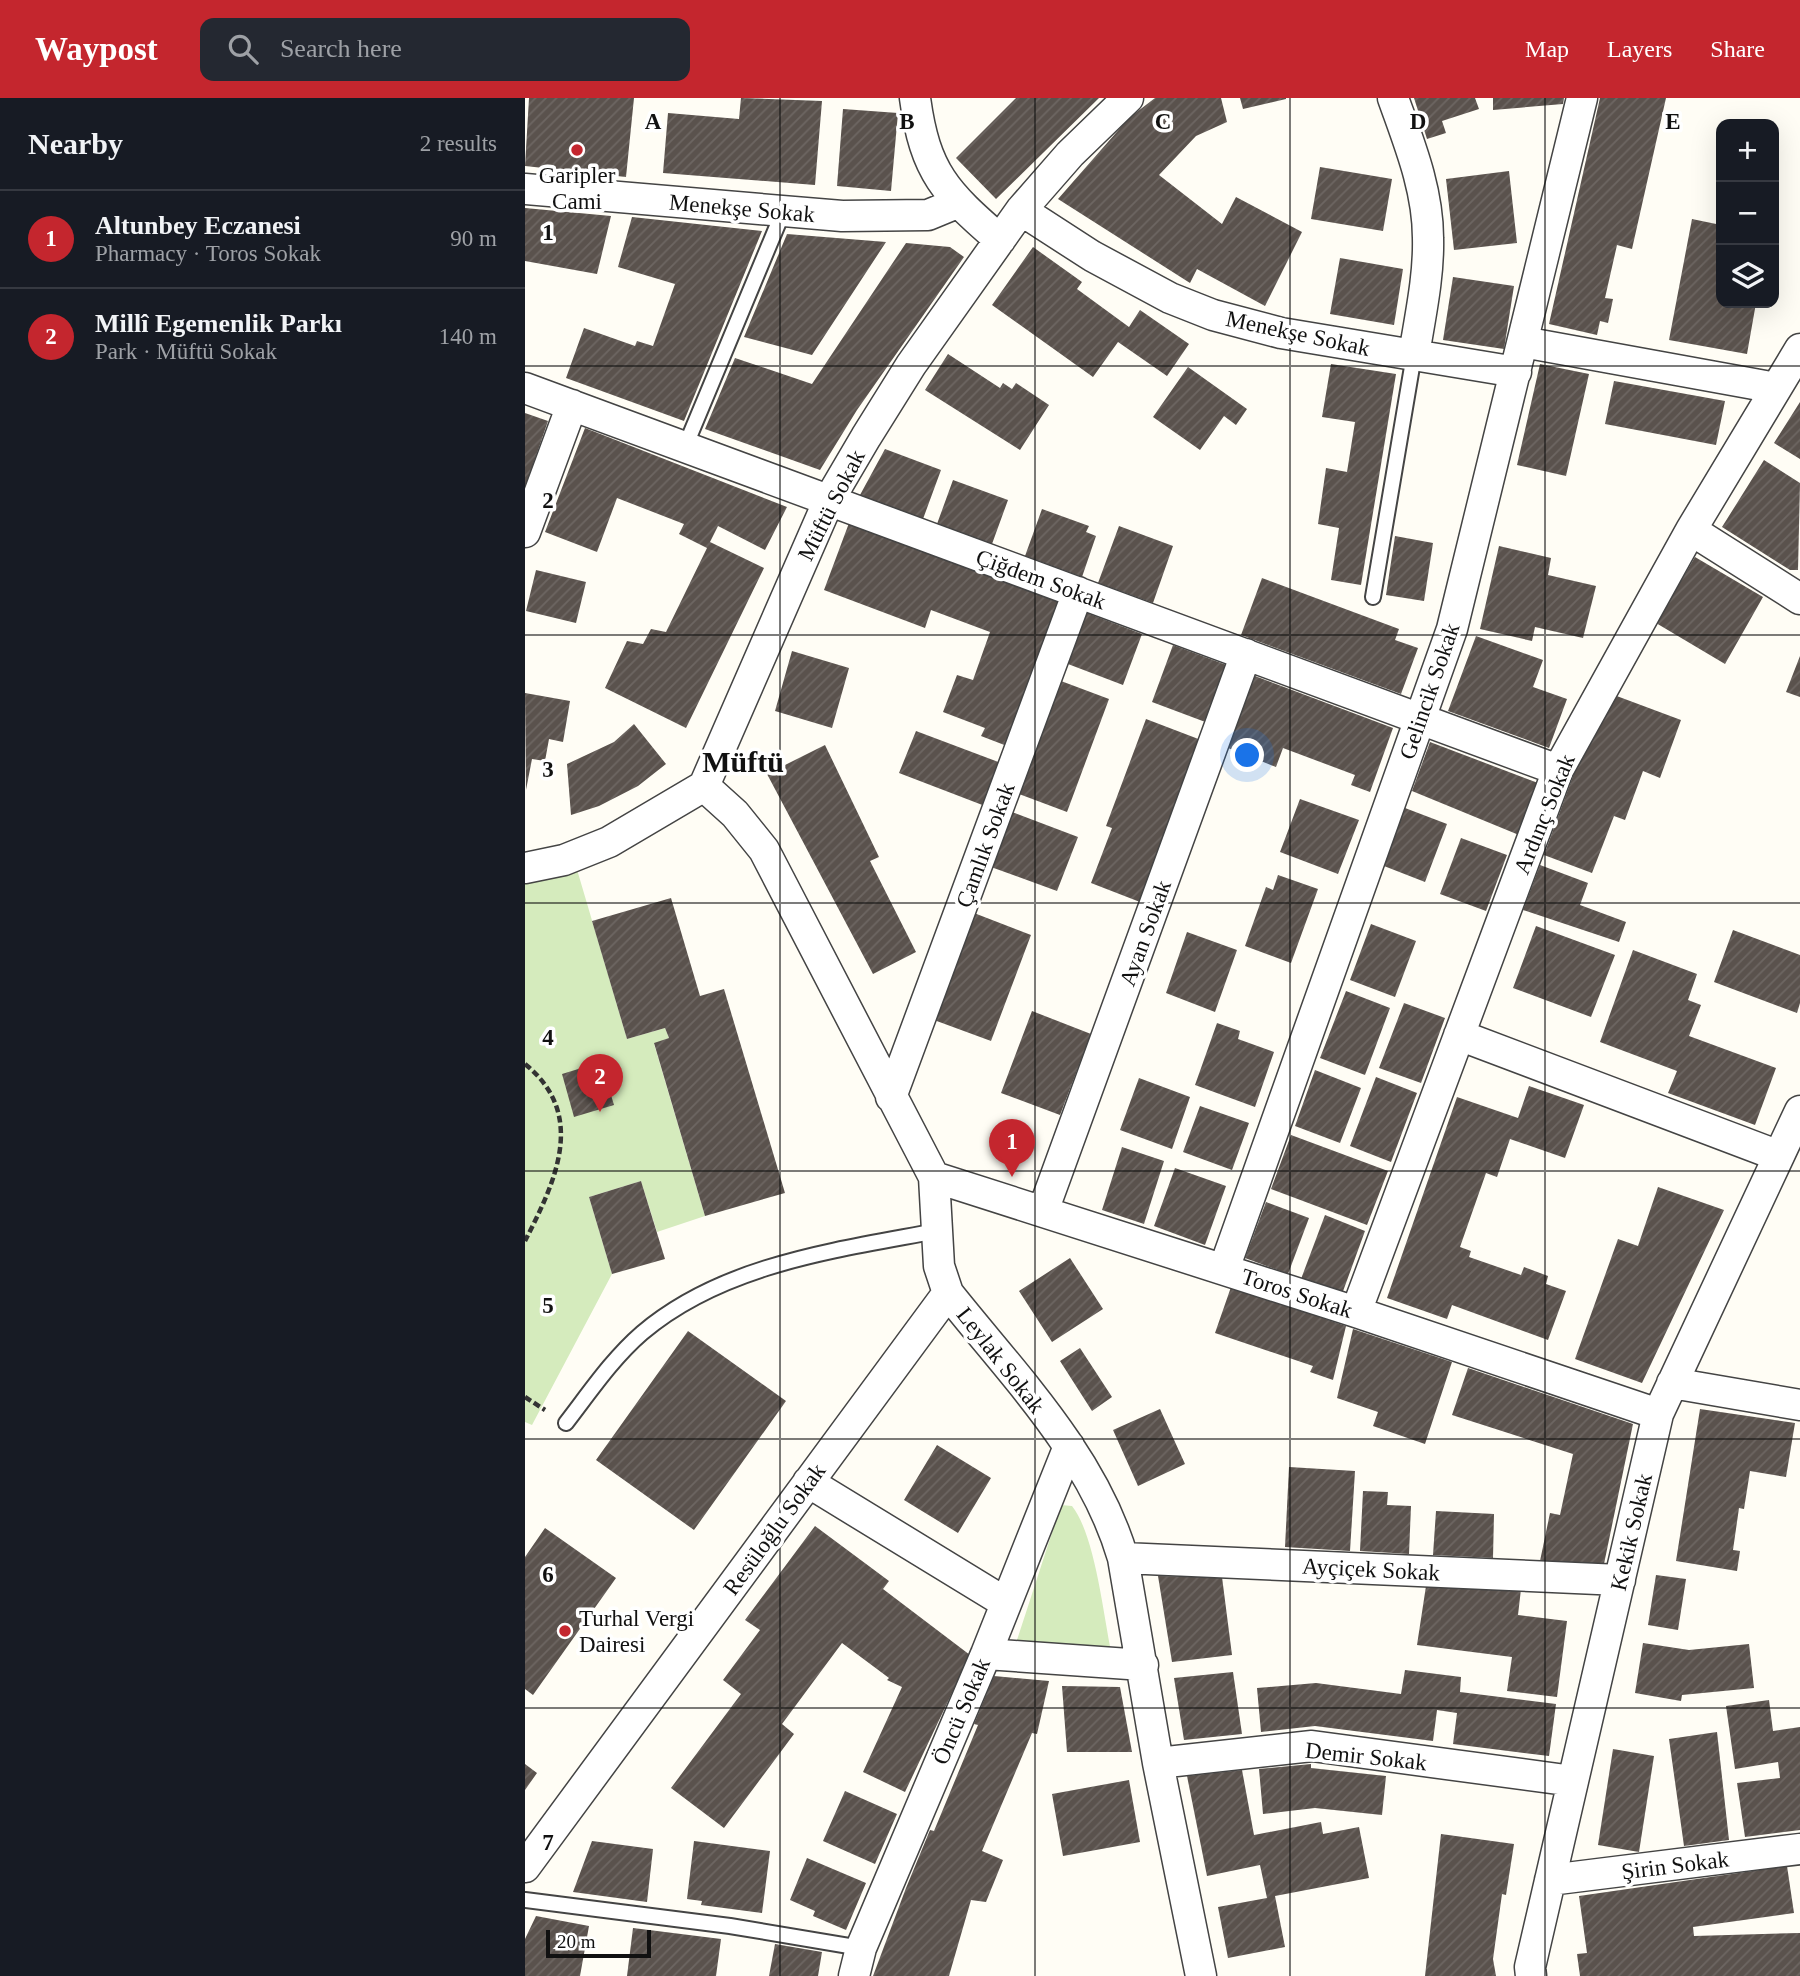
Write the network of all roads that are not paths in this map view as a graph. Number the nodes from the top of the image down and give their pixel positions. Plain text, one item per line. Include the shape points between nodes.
1 (915, 98) edge
2 (1128, 98) edge
3 (1394, 98) edge
4 (1582, 98) edge
5 (525, 189) edge
6 (957, 203) junction
7 (1021, 210) junction
8 (783, 212) junction
9 (1000, 240) junction
10 (1523, 342) junction
11 (1800, 349) edge
12 (1414, 355) junction
13 (1516, 372) junction
14 (525, 388) edge
15 (1776, 388) junction
16 (572, 405) junction
17 (685, 447) junction
18 (829, 500) junction
19 (1691, 530) junction
20 (525, 532) edge
21 (1078, 592) junction
22 (1373, 597) dead end
23 (1800, 599) edge
24 (1246, 654) junction
25 (1419, 718) junction
26 (1558, 770) junction
27 (704, 786) junction
28 (525, 868) edge
29 (1459, 1035) junction
30 (891, 1097) junction
31 (1792, 1135) edge
32 (934, 1177) junction
33 (1043, 1211) junction
34 (937, 1231) junction
35 (1224, 1269) junction
36 (948, 1293) junction
37 (1356, 1312) junction
38 (1672, 1383) junction
39 (1800, 1405) edge
40 (1658, 1415) junction
41 (566, 1423) dead end
42 (1069, 1446) junction
43 (808, 1482) junction
44 (1123, 1558) junction
45 (1620, 1580) junction
46 (1006, 1603) junction
47 (986, 1654) junction
48 (1143, 1665) junction
49 (1158, 1763) junction
50 (1573, 1781) junction
51 (1800, 1849) edge
52 (525, 1867) edge
53 (1550, 1880) junction
54 (525, 1900) edge
55 (857, 1962) edge
56 (1201, 1976) edge
57 (1531, 1976) edge

1 - 6 street via 928,154 939,181
2 - 7 street, Müftü Sokak
3 - 12 street via 1426,207 1428,239
4 - 10 street, Gelincik Sokak
5 - 8 street, Menekşe Sokak
6 - 8 street, Menekşe Sokak via 928,215 897,217
6 - 9 street
7 - 9 street, Müftü Sokak
7 - 12 street, Menekşe Sokak via 1091,256 1213,315 1281,333
8 - 17 lane
9 - 18 street, Müftü Sokak via 911,365
10 - 13 street, Gelincik Sokak
10 - 15 street
11 - 15 street, Ardınç Sokak
12 - 13 street, Menekşe Sokak
12 - 22 lane
13 - 25 street, Gelincik Sokak via 1452,629
14 - 16 street, Çiğdem Sokak
15 - 19 street, Ardınç Sokak
16 - 17 street, Çiğdem Sokak
16 - 20 street
17 - 18 street, Çiğdem Sokak
18 - 21 street, Çiğdem Sokak
18 - 27 street, Müftü Sokak
19 - 23 street
19 - 26 street, Ardınç Sokak
21 - 24 street, Çiğdem Sokak
21 - 30 street, Çamlık Sokak
24 - 25 street, Çiğdem Sokak
24 - 33 street, Ayan Sokak
25 - 26 street, Çiğdem Sokak
25 - 35 street, Gelincik Sokak
26 - 29 street, Ardınç Sokak
27 - 28 street via 609,842 564,860
27 - 30 street, Leylak Sokak via 764,850
29 - 31 street
29 - 37 street, Ardınç Sokak
30 - 32 street, Leylak Sokak
31 - 38 street, Kekik Sokak
32 - 33 street, Toros Sokak
32 - 34 street, Leylak Sokak
33 - 35 street, Toros Sokak
34 - 36 street, Leylak Sokak via 939,1266
34 - 41 lane via 825,1252 711,1291 643,1333
35 - 37 street, Toros Sokak
36 - 42 street, Leylak Sokak
36 - 43 street, Resüloğlu Sokak
37 - 40 street, Toros Sokak
38 - 39 street
38 - 40 street, Kekik Sokak
40 - 45 street, Kekik Sokak
42 - 44 street, Leylak Sokak via 1104,1503
42 - 46 street, Öncü Sokak
43 - 46 street
43 - 52 street, Resüloğlu Sokak
44 - 45 street, Ayçiçek Sokak
44 - 48 street, Leylak Sokak
45 - 50 street, Kekik Sokak
46 - 47 street, Öncü Sokak
47 - 48 street
47 - 55 street, Öncü Sokak
48 - 49 street, Leylak Sokak
49 - 50 street, Demir Sokak via 1312,1746
49 - 56 street, Leylak Sokak
50 - 53 street, Kekik Sokak
51 - 53 street, Şirin Sokak
53 - 57 street, Kekik Sokak
54 - 55 lane via 730,1926

